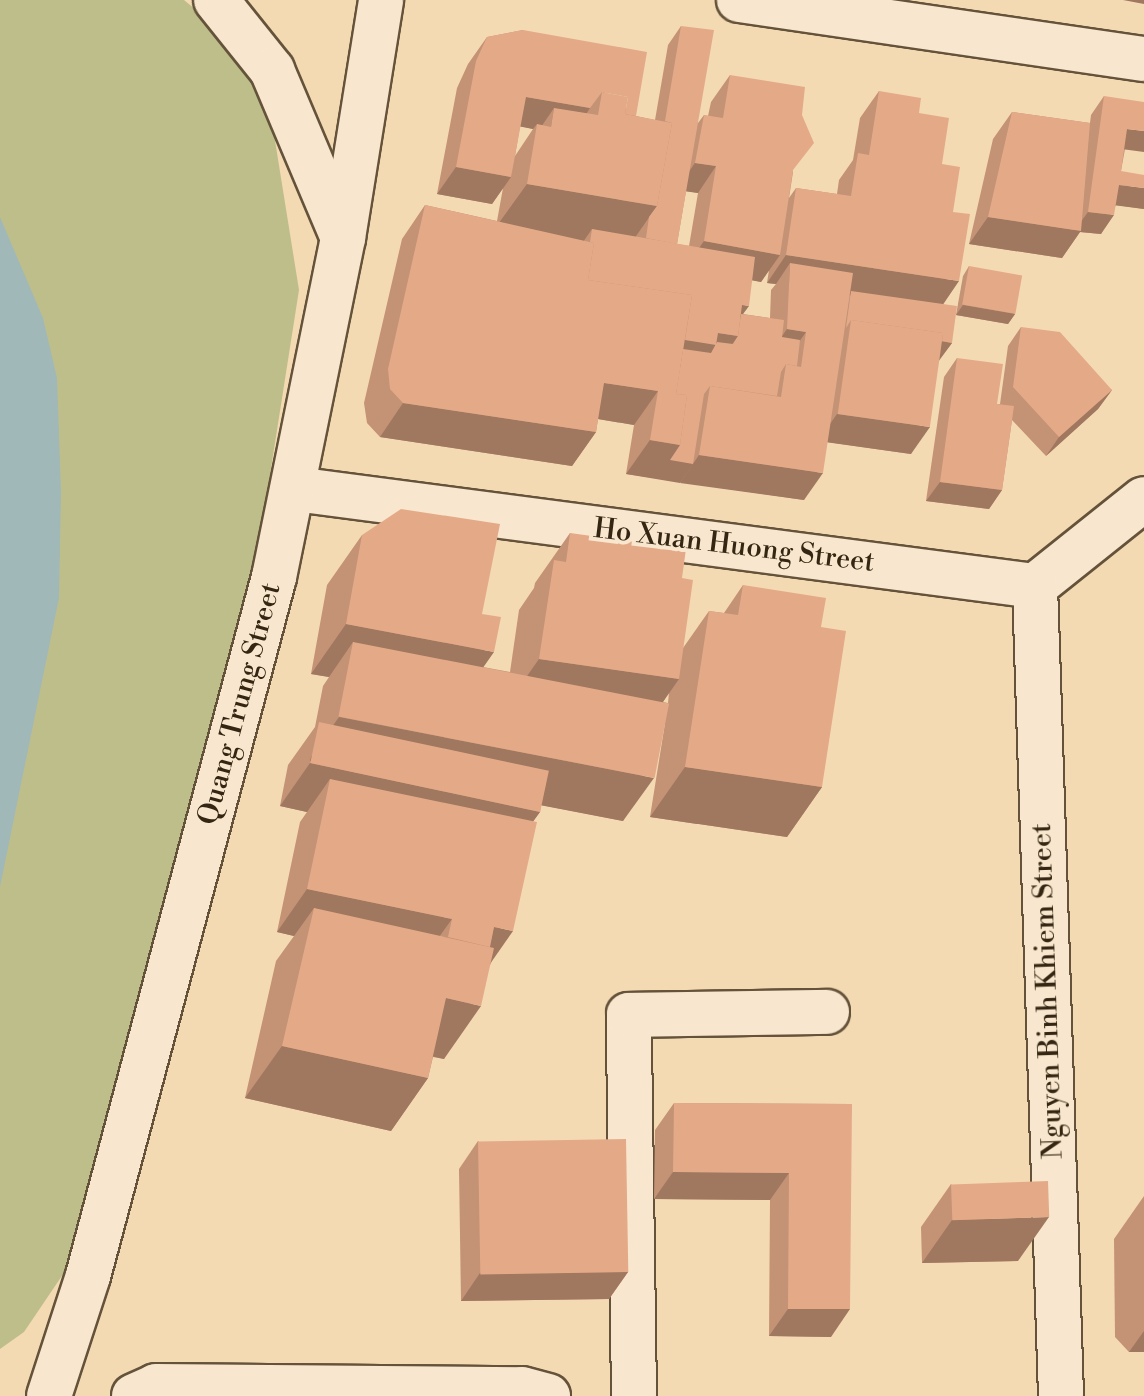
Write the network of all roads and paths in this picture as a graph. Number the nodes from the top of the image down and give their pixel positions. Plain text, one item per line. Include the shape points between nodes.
1 (216, 0) edge
2 (381, 0) edge
3 (739, 0) edge
4 (948, 14) edge
5 (1144, 59) edge
6 (343, 238) junction
7 (295, 489) junction
8 (1144, 499) edge
9 (1035, 586) junction
10 (827, 1012) dead end
11 (49, 1396) edge
12 (134, 1396) edge
13 (548, 1396) edge
14 (634, 1396) edge
15 (1061, 1396) edge

1 - 6 street via 272,70
2 - 6 street, Quang Trung Street
3 - 4 street
4 - 5 street
6 - 7 street, Quang Trung Street
7 - 9 street, Ho Xuan Huong Street
7 - 11 street, Quang Trung Street via 92,1261
8 - 9 street
9 - 15 street, Nguyen Binh Khiem Street
10 - 14 street via 629,1015
12 - 13 street via 156,1386 522,1389

